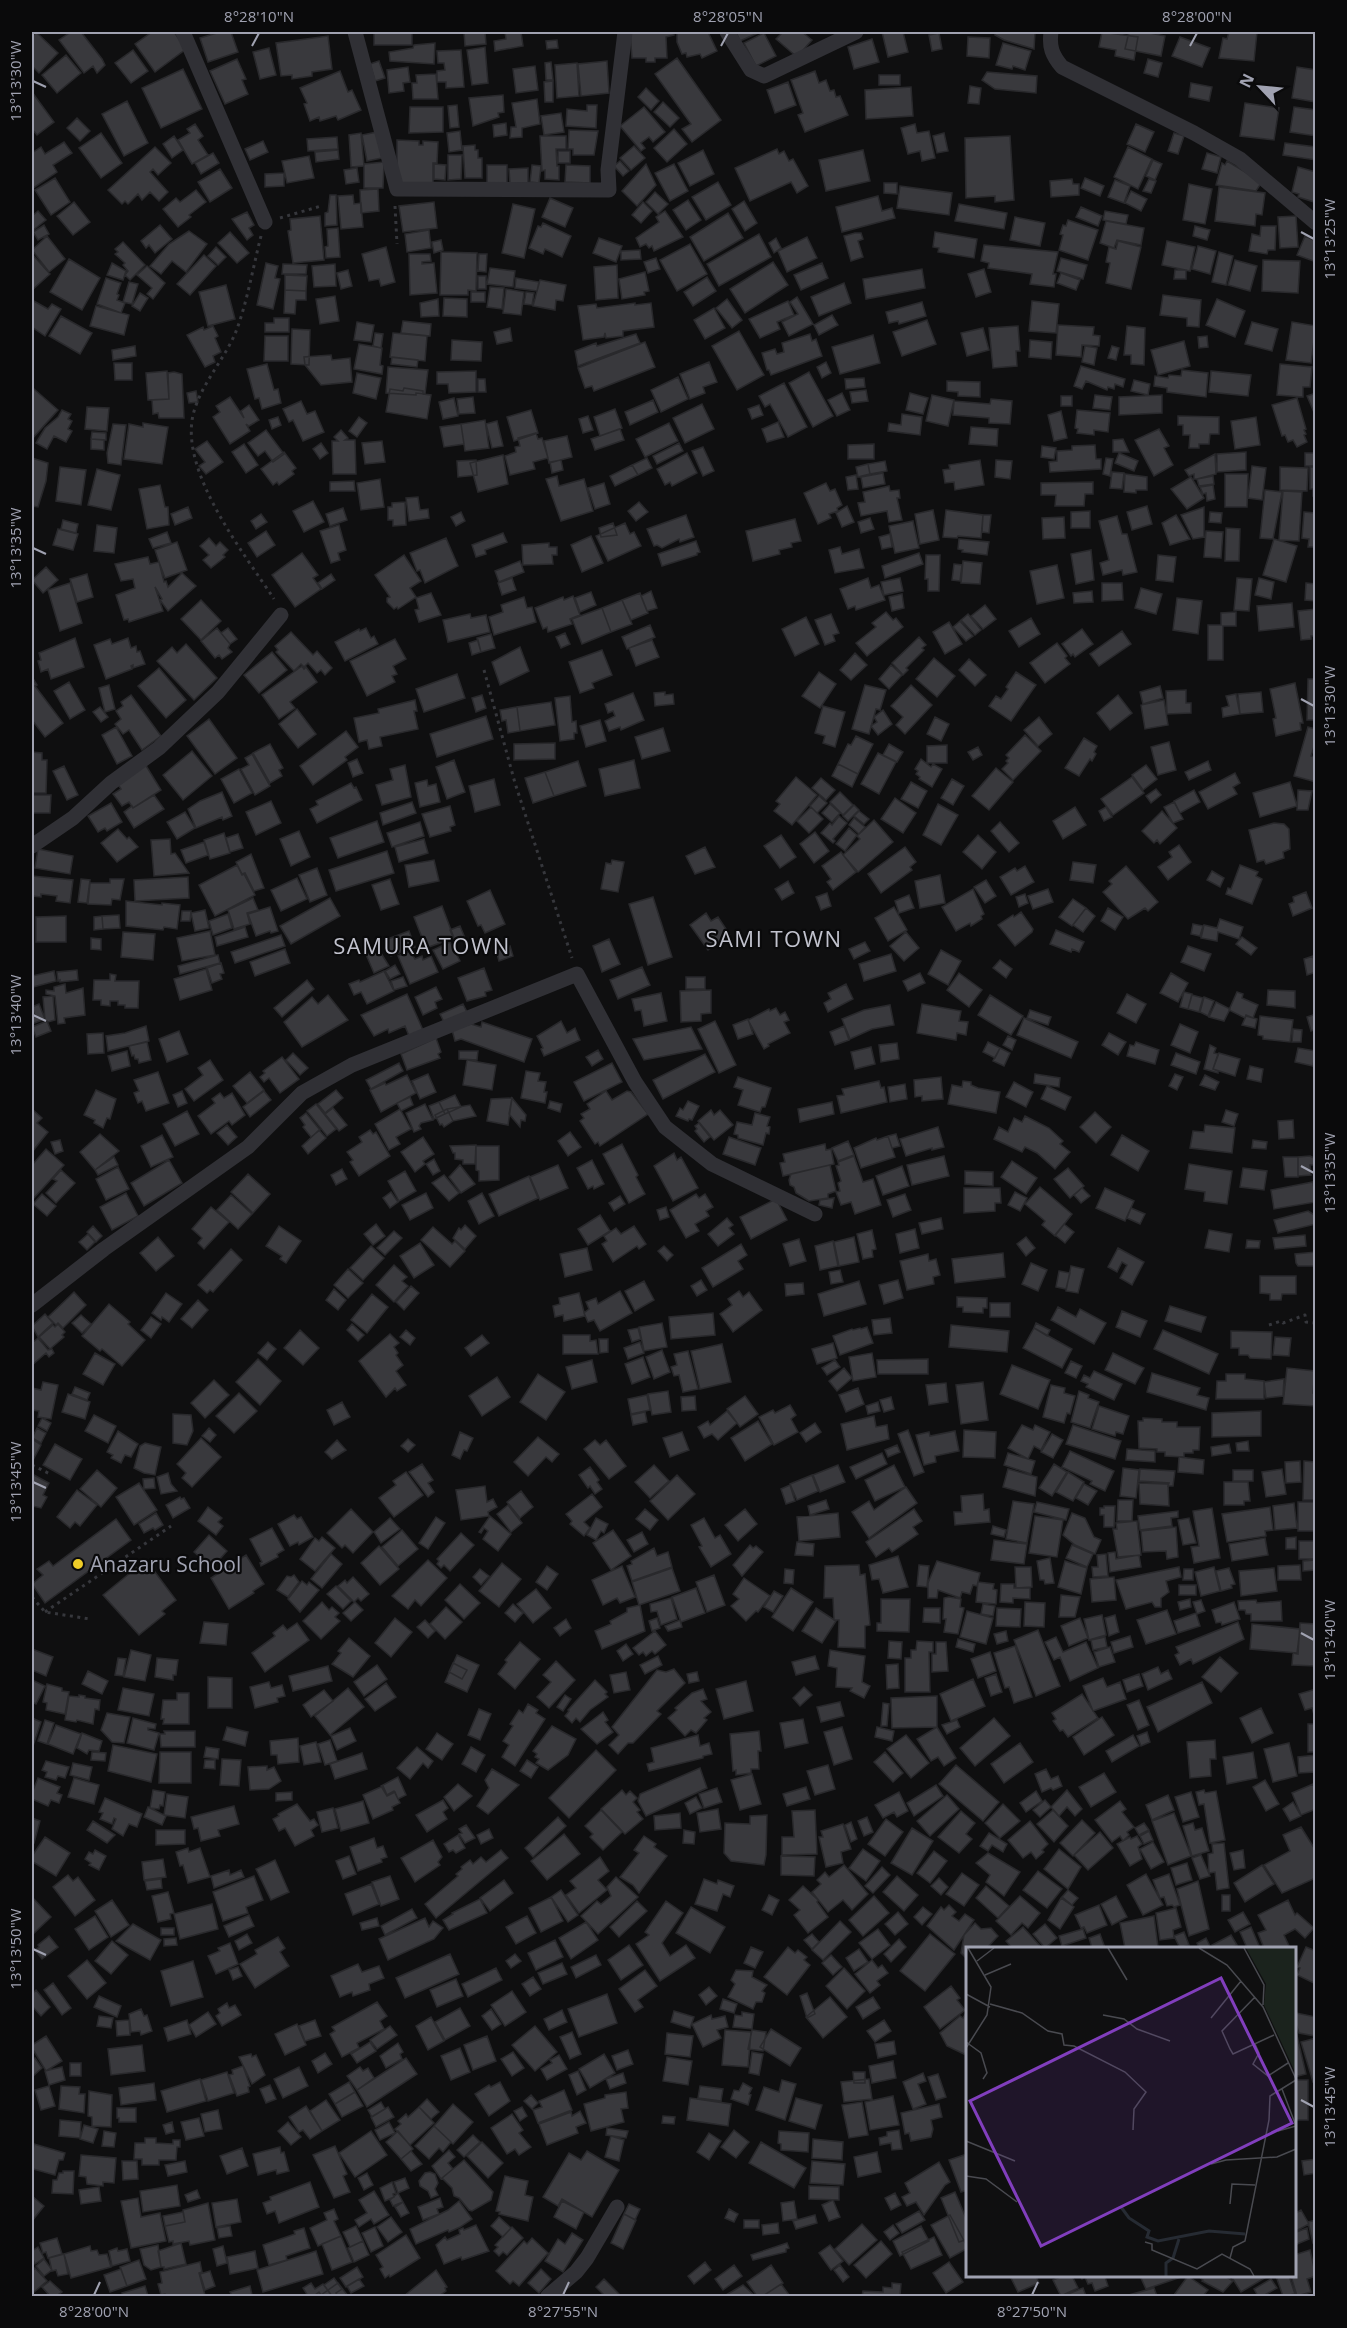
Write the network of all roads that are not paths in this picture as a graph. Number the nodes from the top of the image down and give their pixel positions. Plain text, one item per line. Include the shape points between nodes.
1 (183, 32) edge
2 (355, 32) edge
3 (625, 32) edge
4 (727, 32) edge
5 (856, 32) edge
6 (1051, 32) edge
7 (265, 222) road end
8 (1316, 224) edge
9 (281, 615) road end
10 (32, 846) edge
11 (815, 1214) dead end
12 (32, 1305) edge
13 (617, 2207) dead end
14 (548, 2296) edge

1 - 7 street
2 - 3 street via 397,189 609,189
4 - 5 street via 751,70 764,76
6 - 8 street via 1052,56 1062,67 1240,159
9 - 10 street via 218,692 159,747 73,818
11 - 12 street via 712,1164 665,1127 635,1082 577,974 352,1065 302,1093 248,1147
13 - 14 street via 587,2258

